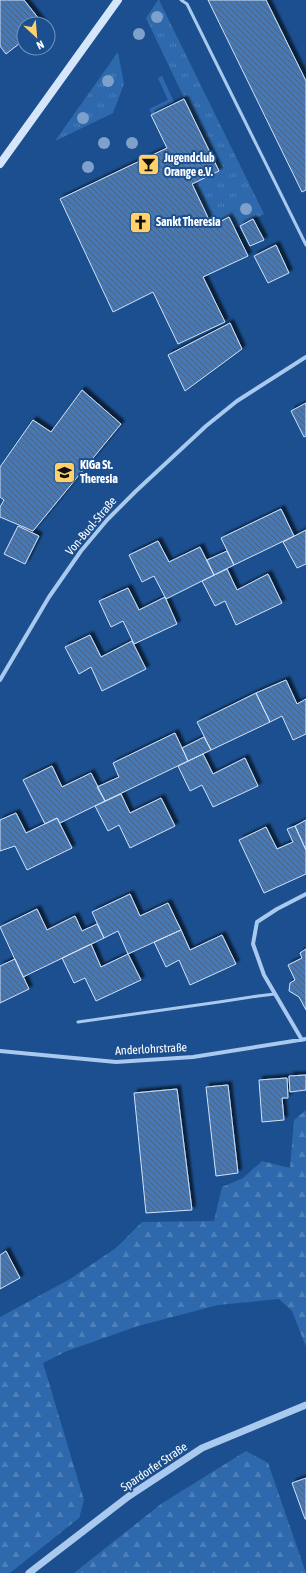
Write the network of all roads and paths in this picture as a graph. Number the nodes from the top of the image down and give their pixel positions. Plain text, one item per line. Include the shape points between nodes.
1 (118, 0) edge
2 (181, 0) edge
3 (0, 164) edge
4 (306, 245) edge
5 (306, 357) edge
6 (0, 680) edge
7 (306, 894) edge
8 (275, 994) junction
9 (78, 1022) dead end
10 (304, 1040) edge
11 (0, 1051) edge
12 (306, 1405) edge
13 (29, 1573) edge

1 - 3 main road
2 - 4 lane via 187,4
5 - 6 street, Von-Buol-Straße via 224,411 107,520 81,551 49,598
7 - 8 street, Anderlohrstraße via 277,908 257,922 252,944 264,975
8 - 9 lane
8 - 10 street, Anderlohrstraße
10 - 11 street, Anderlohrstraße via 193,1057 116,1062
12 - 13 street, Spardorfer Straße via 202,1448 129,1496

